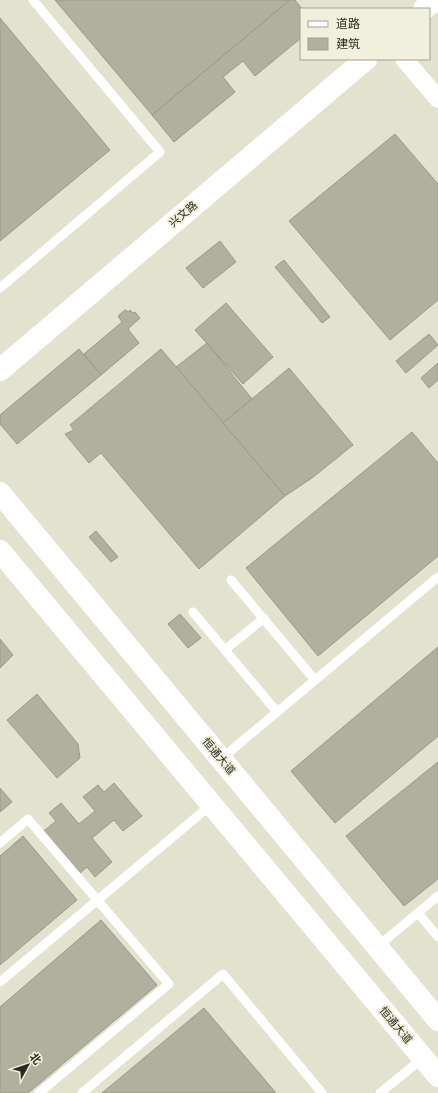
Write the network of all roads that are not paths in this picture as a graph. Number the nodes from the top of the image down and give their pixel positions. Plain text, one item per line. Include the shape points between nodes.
1 (32, 0) edge
2 (435, 0) edge
3 (425, 8) edge
4 (365, 60) edge
5 (405, 60) edge
6 (438, 99) edge
7 (0, 288) edge
8 (0, 370) edge
9 (0, 493) edge
10 (0, 551) edge
11 (438, 577) edge
12 (231, 580) dead end
13 (193, 612) dead end
14 (264, 618) junction
15 (225, 650) junction
16 (315, 680) junction
17 (277, 712) junction
18 (221, 760) junction
19 (212, 804) junction
20 (0, 843) edge
21 (438, 896) edge
22 (97, 901) junction
23 (418, 912) junction
24 (438, 937) edge
25 (377, 946) junction
26 (0, 982) edge
27 (438, 1020) edge
28 (422, 1058) junction
29 (438, 1076) edge
30 (38, 1093) edge
31 (82, 1093) edge
32 (322, 1093) edge
33 (380, 1093) edge

1 - 7 lane via 160,152
2 - 3 main road
4 - 8 main road, 兴文路
5 - 6 street
9 - 18 main road, 恒通大道
10 - 19 main road, 恒通大道
11 - 16 lane
12 - 14 lane
13 - 15 lane
14 - 15 lane
14 - 16 lane
15 - 17 lane
16 - 17 lane
17 - 18 lane
18 - 25 main road, 恒通大道
19 - 22 lane
19 - 28 main road, 恒通大道
20 - 22 lane via 28,820
21 - 23 lane
22 - 26 lane
22 - 30 lane via 168,984
23 - 24 lane
23 - 25 lane
25 - 27 main road, 恒通大道
28 - 29 main road, 恒通大道
28 - 33 lane
31 - 32 lane via 223,974

